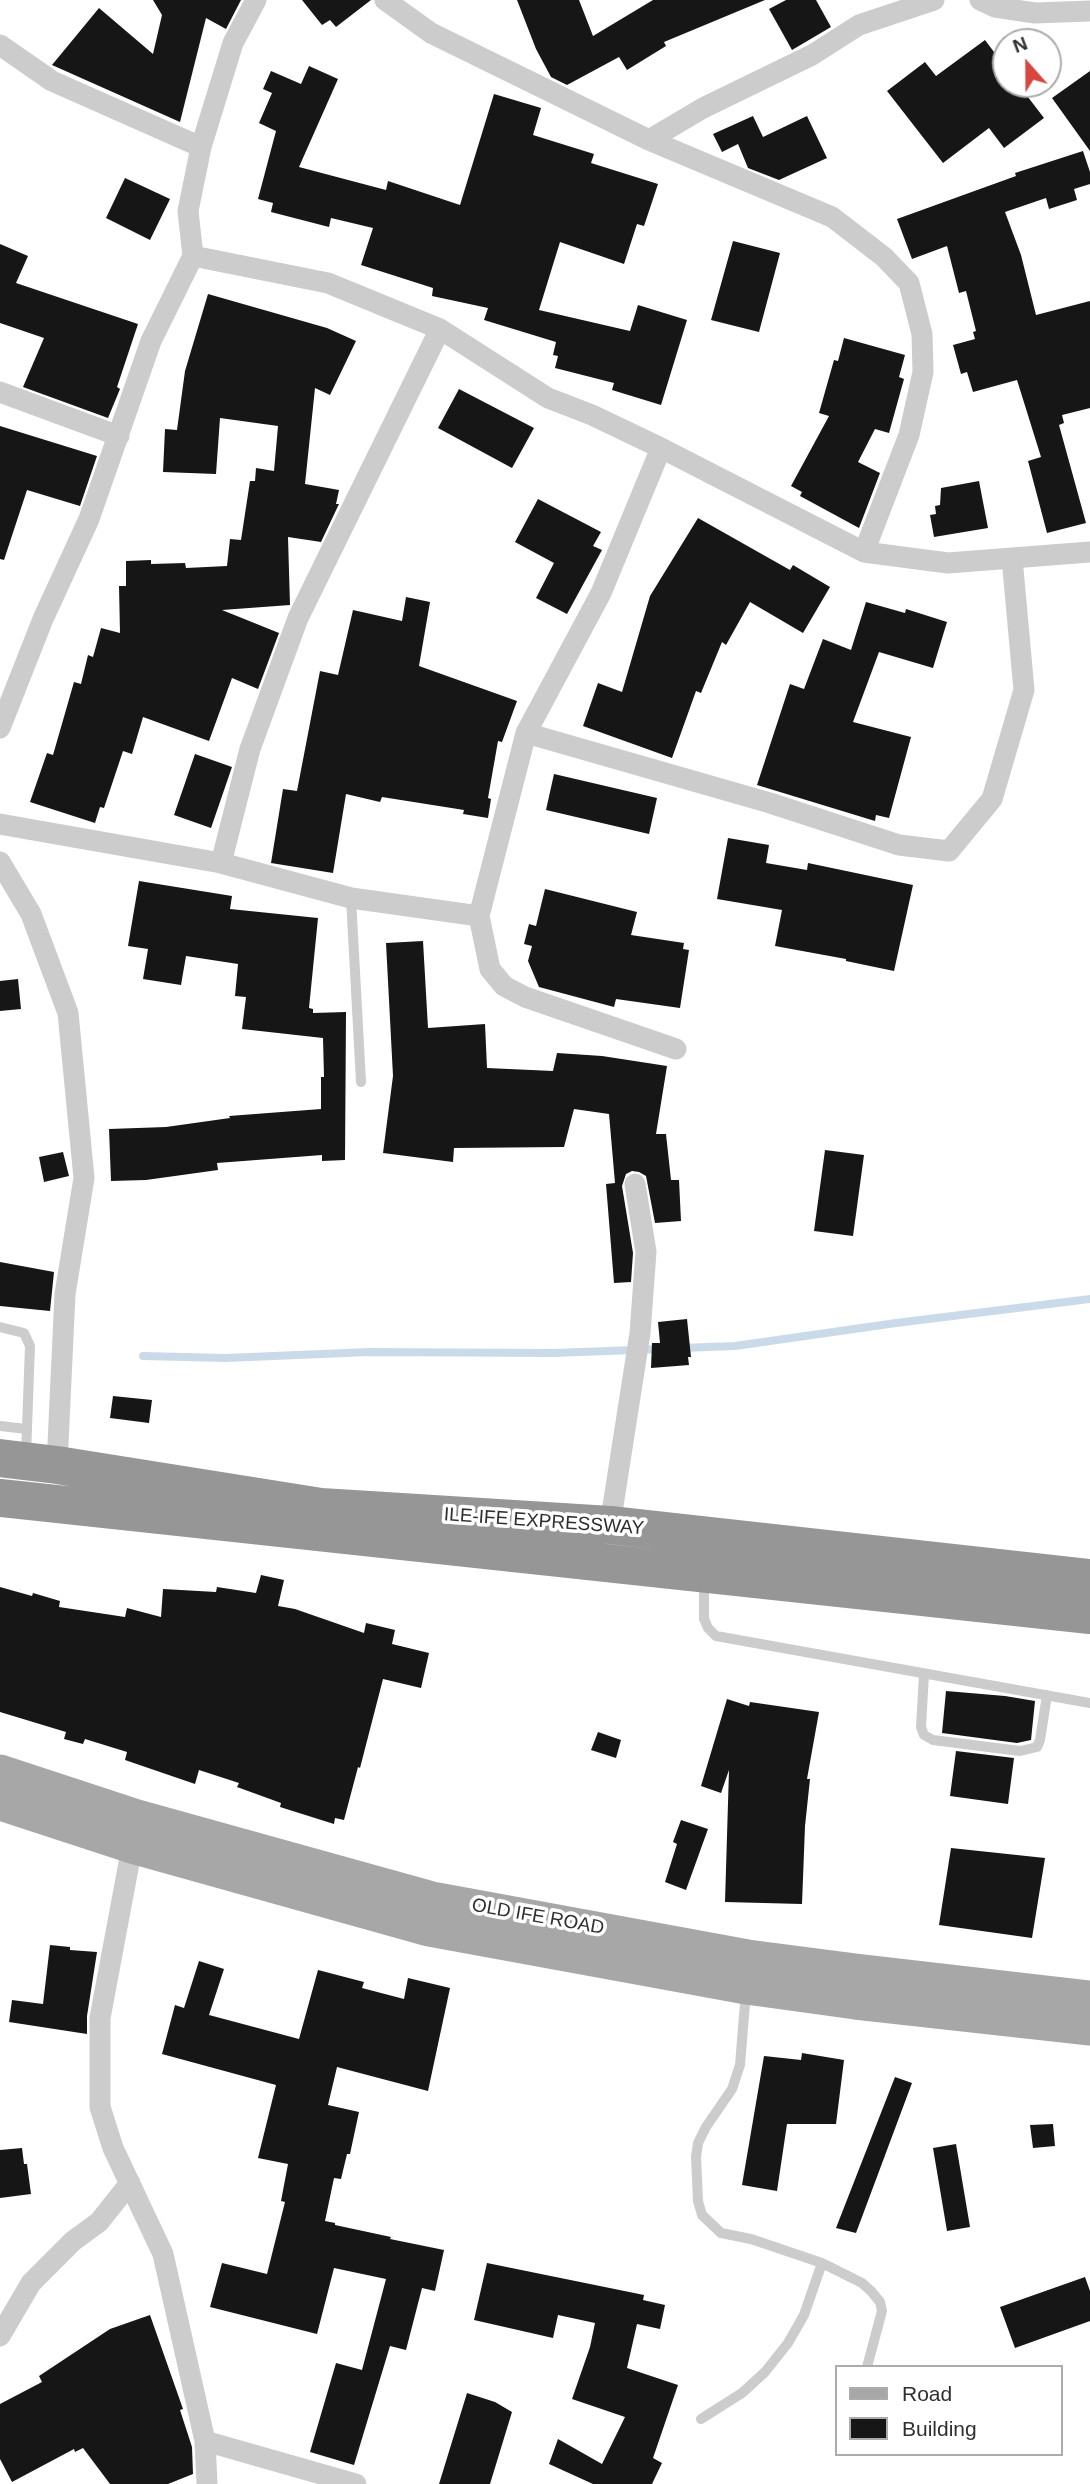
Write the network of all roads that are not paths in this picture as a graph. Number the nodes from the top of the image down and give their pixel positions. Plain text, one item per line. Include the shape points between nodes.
1 (256, 0) edge
2 (385, 0) edge
3 (934, 0) edge
4 (980, 0) edge
5 (1090, 11) edge
6 (0, 45) edge
7 (649, 140) junction
8 (201, 147) junction
9 (193, 256) junction
10 (440, 329) junction
11 (0, 392) edge
12 (119, 436) junction
13 (661, 448) junction
14 (864, 552) junction
15 (1090, 552) edge
16 (1012, 558) junction
17 (0, 728) edge
18 (526, 733) junction
19 (0, 824) edge
20 (0, 862) edge
21 (222, 863) junction
22 (9, 892) edge
23 (351, 898) junction
24 (479, 916) junction
25 (676, 1049) dead end
26 (361, 1082) dead end
27 (635, 1184) dead end
28 (0, 1327) edge
29 (0, 1426) edge
30 (27, 1454) edge
31 (0, 1499) edge
32 (610, 1525) junction
33 (704, 1574) junction
34 (1090, 1578) edge
35 (1090, 1615) edge
36 (924, 1674) junction
37 (1047, 1695) junction
38 (1090, 1703) edge
39 (0, 1771) edge
40 (0, 1804) edge
41 (132, 1847) junction
42 (746, 1988) junction
43 (1090, 1997) edge
44 (1090, 2029) edge
45 (130, 2183) junction
46 (822, 2263) junction
47 (0, 2336) edge
48 (868, 2365) edge
49 (701, 2420) dead end
50 (205, 2441) junction
51 (207, 2484) edge
52 (356, 2484) edge

1 - 8 street via 233,43
2 - 7 street via 431,33
3 - 7 street via 859,26
4 - 5 street via 1035,13
6 - 8 street via 52,81
7 - 14 street via 832,218 884,257 909,283 922,334 923,372 909,435
8 - 9 street via 188,211
9 - 10 street via 328,283
9 - 12 street via 150,341
10 - 13 street via 548,398
10 - 21 street via 298,618 250,749
11 - 12 street
12 - 17 street via 89,519 43,618
13 - 14 street
13 - 18 street via 601,593
14 - 16 street via 948,563
15 - 16 street
16 - 18 street via 1024,690 992,799 949,850 899,845
18 - 24 street
19 - 21 street
20 - 22 street
21 - 23 street
22 - 30 street via 31,914 68,1013 84,1178 65,1294
23 - 24 street
23 - 26 lane
24 - 25 street via 490,969 504,986
27 - 32 street via 646,1252 640,1333
28 - 30 lane via 24,1333 30,1346
29 - 30 lane
30 - 32 highway, ILE-IFE EXPRESSWAY via 321,1507
31 - 33 highway, ILE-IFE EXPRESSWAY
32 - 34 highway, ILE-IFE EXPRESSWAY
33 - 35 highway, ILE-IFE EXPRESSWAY
33 - 36 lane via 704,1619 716,1636
36 - 37 lane
36 - 37 lane via 921,1727 933,1740 1032,1749 1040,1740
37 - 38 lane
39 - 43 main road, OLD IFE ROAD via 137,1816 432,1898 748,1955
40 - 41 main road, OLD IFE ROAD
41 - 42 main road, OLD IFE ROAD via 429,1930
41 - 45 street via 100,2018 100,2106
42 - 44 main road, OLD IFE ROAD
42 - 46 lane via 740,2065 732,2089 698,2143 698,2202 702,2214 721,2233
45 - 47 street via 99,2222 31,2283
45 - 50 street via 163,2254
46 - 48 lane via 862,2284 880,2302 883,2311
46 - 49 lane via 804,2315 788,2343 750,2386
50 - 51 street
50 - 52 street

